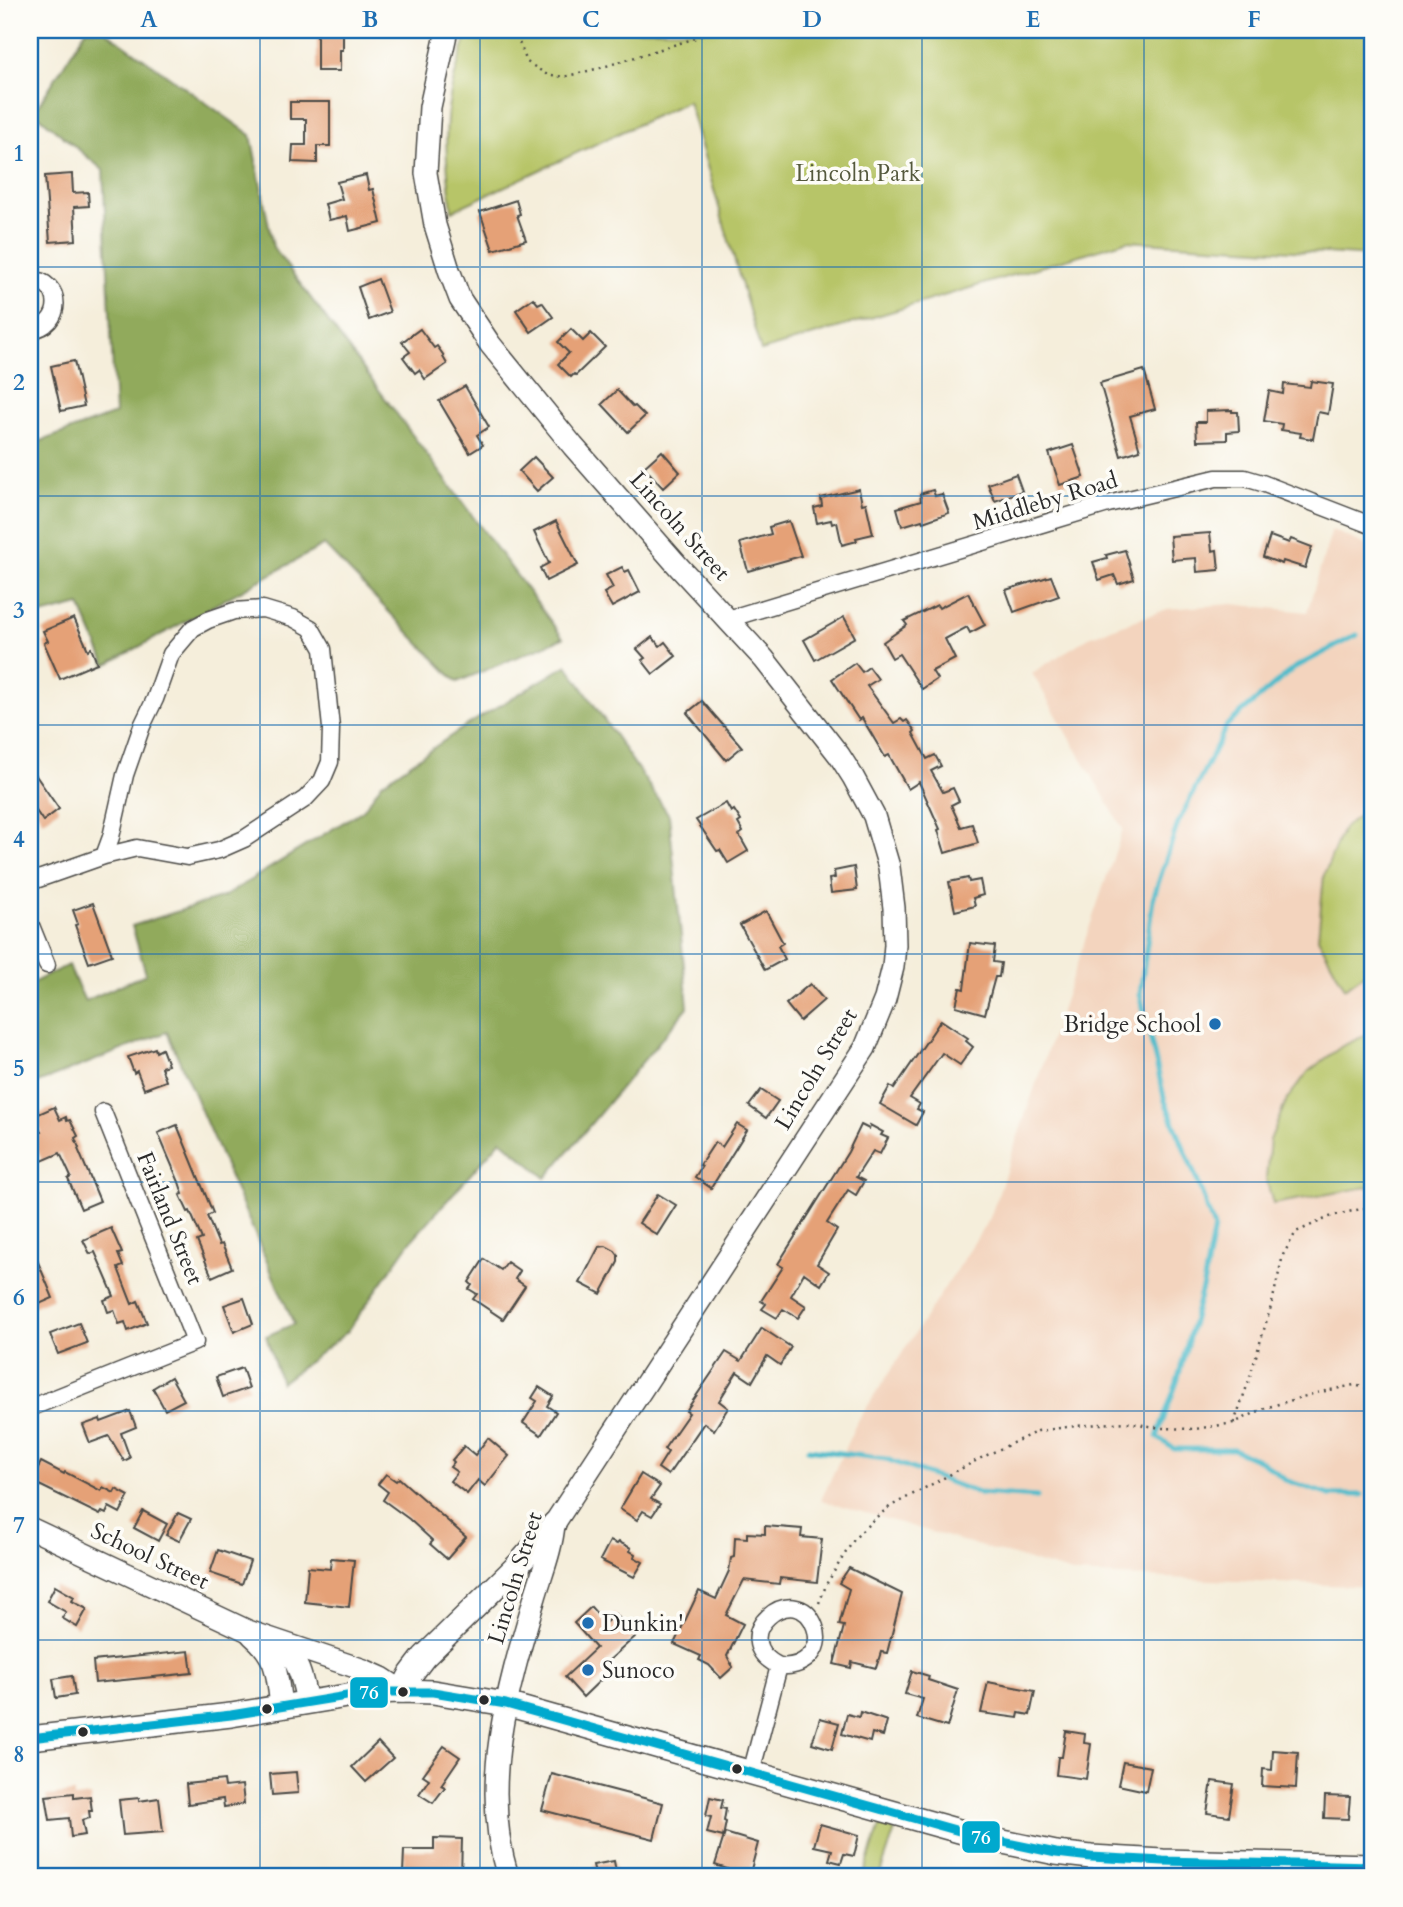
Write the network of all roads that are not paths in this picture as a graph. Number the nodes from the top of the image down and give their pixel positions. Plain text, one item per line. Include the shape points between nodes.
1 (447, 30) edge
2 (30, 279) edge
3 (30, 330) edge
4 (1373, 526) edge
5 (728, 619) junction
6 (104, 856) junction
7 (30, 882) edge
8 (30, 923) edge
9 (47, 965) dead end
10 (103, 1112) dead end
11 (30, 1408) edge
12 (554, 1524) junction
13 (30, 1528) edge
14 (248, 1631) junction
15 (280, 1643) junction
16 (779, 1665) junction
17 (402, 1691) junction
18 (307, 1702) junction
19 (506, 1704) junction
20 (281, 1707) junction
21 (30, 1738) edge
22 (751, 1773) junction
23 (1373, 1866) edge
24 (508, 1877) edge

1 - 5 street, Lincoln Street via 430,107 426,173 435,225 460,299 490,344 573,446
2 - 3 street via 49,287 55,302 52,319
4 - 5 street, Middleby Road via 1262,483 1216,478 1096,508
5 - 12 street, Lincoln Street via 839,755 874,816 887,858 894,908 893,967 865,1048
6 - 6 street via 137,848 187,857 219,850 244,839 314,790 330,762 331,728 323,649 311,628 263,609 234,611 193,628 172,654 142,726
6 - 7 street
8 - 9 street
10 - 11 street, Fairland Street via 194,1342
12 - 17 main road via 424,1657
12 - 19 street, Lincoln Street
13 - 14 street, School Street
14 - 15 street, School Street
14 - 20 street, School Street via 273,1658
15 - 17 street, School Street via 364,1670
15 - 18 street via 298,1666
16 - 16 street via 763,1654 758,1635 766,1617 793,1608 810,1618 816,1644 806,1661
16 - 22 street
17 - 18 main road
17 - 19 main road
18 - 20 main road
19 - 22 main road
19 - 24 street, Lincoln Street via 495,1793
20 - 21 main road
22 - 23 main road via 984,1839 1056,1853 1163,1861

